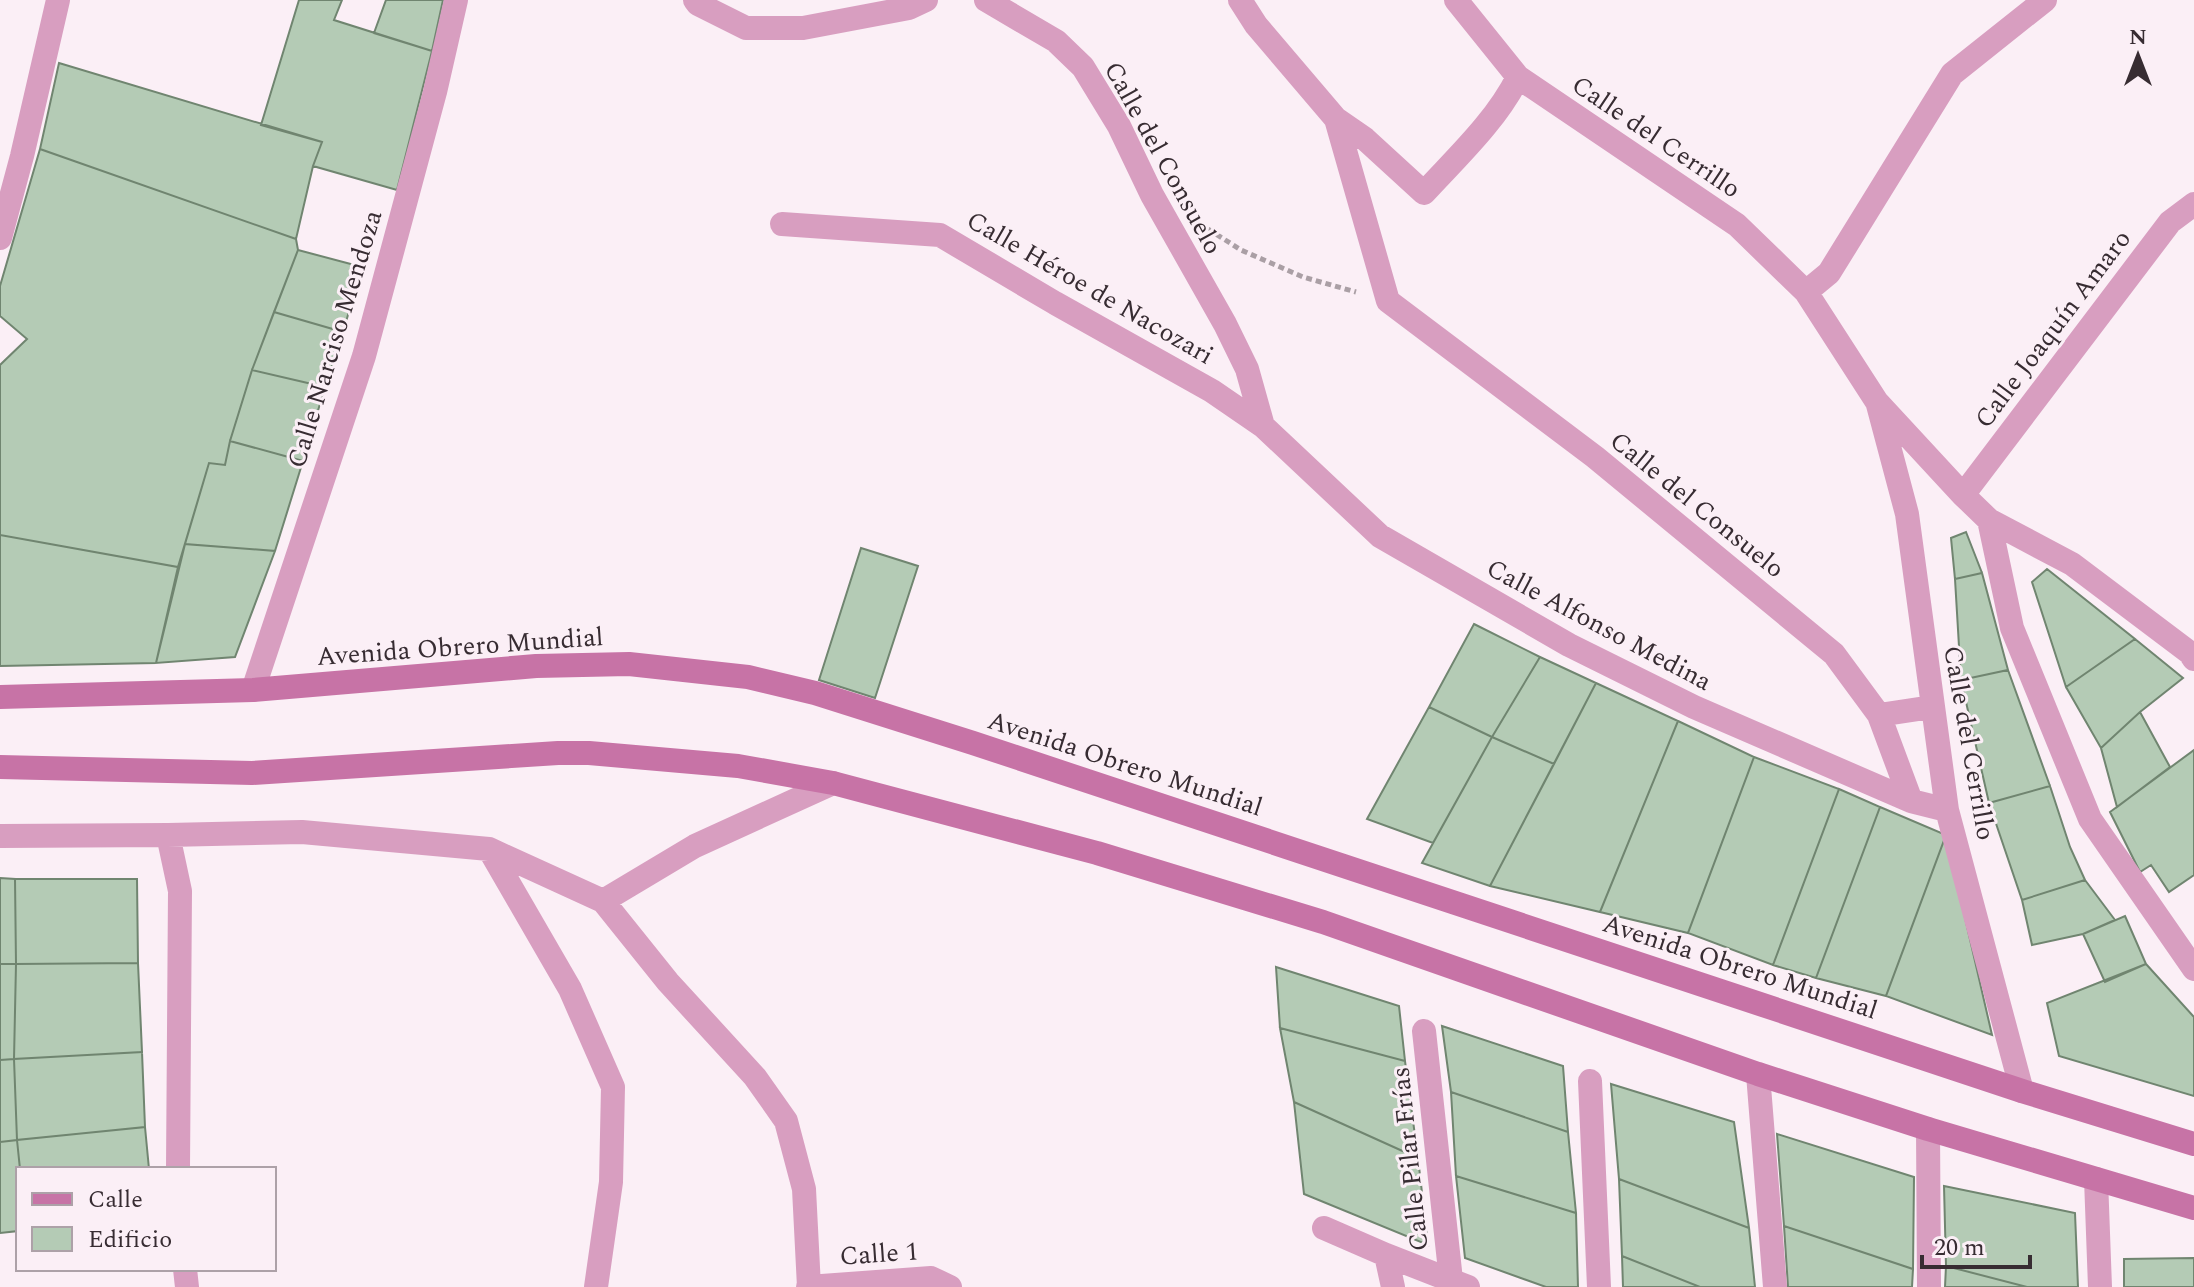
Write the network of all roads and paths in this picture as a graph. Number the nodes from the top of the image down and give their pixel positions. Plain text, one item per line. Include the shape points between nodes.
1 (58, 0) edge
2 (456, 0) edge
3 (695, 0) edge
4 (926, 0) edge
5 (986, 0) edge
6 (1240, 0) edge
7 (1456, 0) edge
8 (2045, 0) edge
9 (1518, 77) junction
10 (1336, 119) junction
11 (2194, 204) edge
12 (782, 224) dead end
13 (1203, 226) dead end
14 (0, 238) edge
15 (1806, 292) junction
16 (1388, 301) junction
17 (1877, 402) junction
18 (1263, 426) junction
19 (1963, 495) junction
20 (1989, 520) junction
21 (2193, 653) edge
22 (253, 690) junction
23 (0, 697) edge
24 (1932, 707) junction
25 (1879, 715) junction
26 (0, 767) edge
27 (833, 783) junction
28 (1911, 801) junction
29 (1947, 810) junction
30 (168, 835) junction
31 (0, 836) edge
32 (489, 849) junction
33 (603, 901) junction
34 (2194, 969) edge
35 (1424, 1031) dead end
36 (1758, 1074) junction
37 (1590, 1081) dead end
38 (2022, 1091) junction
39 (1928, 1129) junction
40 (2194, 1144) edge
41 (178, 1167) edge
42 (2096, 1179) junction
43 (2194, 1208) edge
44 (1324, 1228) dead end
45 (1386, 1255) junction
46 (1460, 1284) edge
47 (596, 1287) edge
48 (809, 1287) edge
49 (950, 1287) edge
50 (1393, 1287) edge
51 (1599, 1287) edge
52 (1775, 1287) edge
53 (1929, 1287) edge
54 (2100, 1287) edge

1 - 14 street
2 - 22 street, Calle Narciso Mendoza via 364,356
3 - 4 street via 746,28 803,28 909,8
5 - 18 street, Calle del Consuelo via 1056,41 1083,67 1225,324 1247,369
6 - 10 street
7 - 9 street, Calle del Cerrillo
8 - 15 street via 1952,74 1829,273
9 - 10 street via 1508,98 1424,193
9 - 15 street, Calle del Cerrillo via 1737,225
10 - 16 street
11 - 19 street, Calle Joaquín Amaro via 2170,222
12 - 18 street, Calle Héroe de Nacozari via 940,235 1212,391
13 - 16 path via 1241,250 1303,277
15 - 17 street, Calle del Cerrillo
16 - 25 street, Calle del Consuelo via 1595,457 1834,654
17 - 19 street, Calle del Cerrillo
17 - 24 street, Calle del Cerrillo via 1907,514
18 - 28 street, Calle Alfonso Medina via 1380,536 1488,599 1694,707
19 - 20 street, Calle del Cerrillo
20 - 21 street, Calle del Cerrillo via 2072,564
20 - 34 street via 2012,628 2090,819
22 - 23 main road, Avenida Obrero Mundial
22 - 38 main road, Avenida Obrero Mundial via 536,666 629,664 748,677 973,743
24 - 25 street
24 - 29 street, Calle del Cerrillo
25 - 28 street, Calle del Consuelo
26 - 27 main road via 252,773 589,753 738,766
27 - 33 street via 695,846
27 - 36 main road via 1097,853 1323,922
28 - 29 street, Calle Alfonso Medina
29 - 38 street, Calle del Cerrillo
30 - 31 street
30 - 32 street via 302,832
30 - 41 street via 180,891
32 - 33 street
32 - 47 street via 570,989 613,1087 611,1182
33 - 48 street via 755,1077 786,1121 804,1189
35 - 46 street, Calle Pilar Frías
36 - 39 main road
36 - 52 street
37 - 51 street
38 - 40 main road, Avenida Obrero Mundial
39 - 42 main road
39 - 53 street
42 - 43 main road
42 - 54 street
44 - 45 street
45 - 46 street
45 - 50 street
48 - 49 street, Calle 1 via 931,1278

